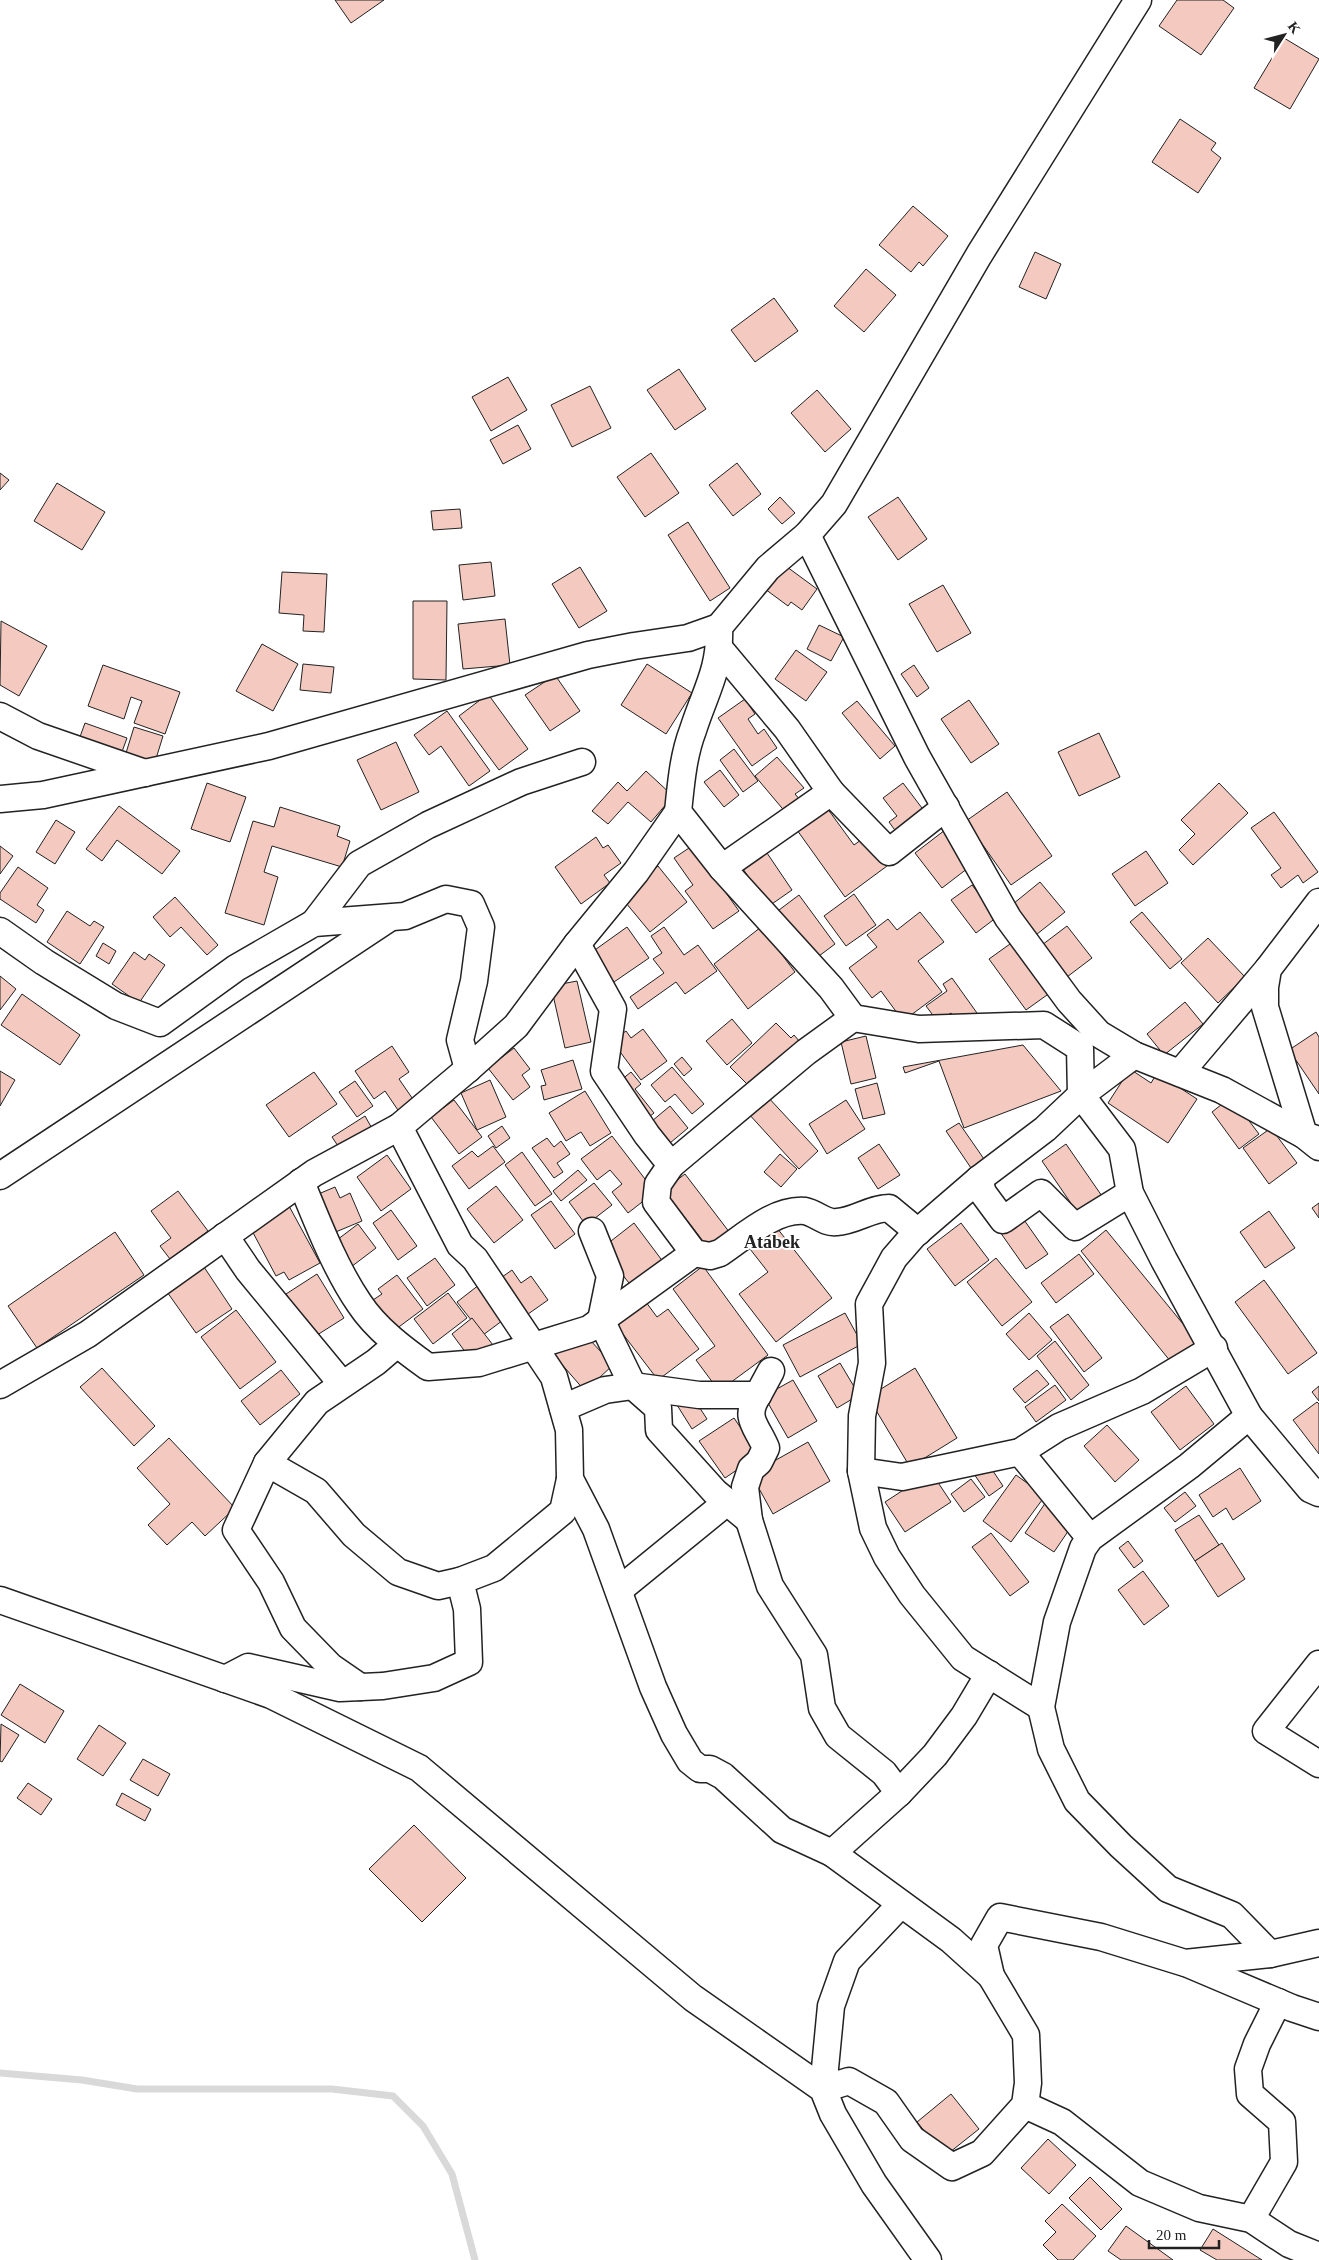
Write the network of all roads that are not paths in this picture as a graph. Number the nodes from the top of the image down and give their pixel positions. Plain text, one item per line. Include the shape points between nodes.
1 (1138, 0) edge
2 (807, 535) junction
3 (720, 638) junction
4 (0, 716) edge
5 (582, 762) dead end
6 (146, 773) junction
7 (831, 792) junction
8 (0, 799) edge
9 (946, 807) junction
10 (678, 812) junction
11 (722, 868) junction
12 (1319, 902) edge
13 (391, 917) junction
14 (314, 923) junction
15 (0, 931) edge
16 (577, 944) junction
17 (1268, 969) junction
18 (853, 1018) junction
19 (1044, 1025) junction
20 (1100, 1034) junction
21 (1134, 1055) junction
22 (468, 1069) junction
23 (1180, 1073) junction
24 (1081, 1095) junction
25 (399, 1127) junction
26 (1314, 1140) edge
27 (672, 1165) junction
28 (0, 1176) edge
29 (979, 1179) junction
30 (302, 1182) junction
31 (1130, 1193) junction
32 (592, 1231) dead end
33 (918, 1232) junction
34 (225, 1236) junction
35 (694, 1253) junction
36 (601, 1320) junction
37 (397, 1344) junction
38 (533, 1346) junction
39 (1214, 1348) junction
40 (771, 1371) dead end
41 (342, 1384) junction
42 (0, 1385) edge
43 (633, 1386) junction
44 (758, 1395) junction
45 (563, 1408) junction
46 (1249, 1416) junction
47 (1020, 1452) junction
48 (267, 1463) junction
49 (861, 1471) junction
50 (570, 1479) junction
51 (1319, 1493) edge
52 (727, 1502) junction
53 (749, 1520) junction
54 (1090, 1538) junction
55 (460, 1581) junction
56 (619, 1590) junction
57 (0, 1600) edge
58 (1319, 1664) edge
59 (989, 1674) junction
60 (225, 1679) junction
61 (360, 1687) junction
62 (1041, 1707) junction
63 (1319, 1764) edge
64 (899, 1793) junction
65 (832, 1852) junction
66 (901, 1904) junction
67 (1319, 1943) edge
68 (1270, 1954) junction
69 (1185, 1963) junction
70 (991, 1976) junction
71 (1278, 2002) junction
72 (1319, 2017) edge
73 (823, 2089) junction
74 (1025, 2105) junction
75 (1251, 2219) junction
76 (1319, 2256) edge
77 (928, 2260) edge

1 - 2 street via 979,255 834,504
2 - 3 street via 768,568
2 - 9 street via 917,757
3 - 6 street via 688,638 588,655 269,746
3 - 7 street
3 - 10 street via 710,689 686,753
4 - 6 street via 38,736
5 - 14 street via 513,786 428,825 359,864
6 - 8 street via 43,795
7 - 9 street via 889,852
7 - 11 street
9 - 20 street via 1008,918 1069,1000
10 - 11 street
10 - 16 street via 636,872
11 - 18 street via 831,988
12 - 17 street
13 - 14 street
13 - 22 street via 405,916 446,899 472,904 481,927 474,981 460,1040
13 - 28 street
14 - 15 street via 236,968 160,1023 116,1006
16 - 22 street via 516,1026
16 - 27 street via 612,1009 604,1071 647,1135
17 - 23 street
17 - 26 street via 1265,1007
18 - 19 street via 919,1029
18 - 27 street via 806,1052
19 - 20 street
19 - 24 street via 1080,1048
20 - 21 street
21 - 23 street
21 - 24 street
22 - 25 street
23 - 26 street via 1222,1090
24 - 29 street via 1045,1129
24 - 31 street via 1122,1149
25 - 30 street
25 - 38 street via 460,1245 475,1259
27 - 35 street via 658,1184 656,1202
29 - 31 street via 984,1193 1003,1220 1041,1193 1076,1227
29 - 33 street
30 - 34 street
30 - 37 street via 319,1227 359,1303
31 - 39 street
32 - 36 street via 610,1276
33 - 35 street via 889,1208 835,1223 796,1210 775,1217 720,1253 710,1256
33 - 49 street via 894,1258 869,1304 872,1363 862,1416
34 - 41 street via 248,1270
34 - 42 street via 88,1334
35 - 36 street
36 - 38 street via 589,1329
36 - 43 street
37 - 38 street via 428,1367 479,1363
37 - 41 street
38 - 45 street via 554,1377
39 - 46 street
39 - 47 street via 1142,1391 1059,1427
40 - 44 street
41 - 48 street via 317,1402
43 - 44 street via 700,1395
43 - 45 street via 605,1390
43 - 52 street via 658,1408 659,1430
44 - 53 street via 751,1406 751,1422 766,1448 759,1462 750,1469 745,1487
45 - 50 street via 569,1430
46 - 51 street via 1310,1489
46 - 54 street via 1189,1466
47 - 49 street via 902,1477
47 - 54 street
48 - 55 street via 316,1491 354,1535 398,1572 438,1586
48 - 61 street via 236,1530 271,1582 293,1628 331,1667
49 - 59 street via 873,1528 887,1557 938,1630 963,1658
50 - 55 street via 563,1511 494,1568
50 - 56 street via 596,1529
52 - 53 street
52 - 56 street
53 - 64 street via 770,1586 814,1655 822,1708 838,1736 884,1774
54 - 62 street via 1083,1548 1057,1622
55 - 61 street via 467,1609 469,1662 434,1678
56 - 65 street via 653,1688 690,1761 723,1776 782,1830
57 - 60 street
58 - 63 street via 1266,1731
59 - 62 street
59 - 64 street via 935,1755
60 - 61 street via 248,1667 340,1688
60 - 73 street via 271,1694 419,1768 694,1998
62 - 68 street via 1051,1749 1077,1801 1168,1889 1232,1915
64 - 65 street
65 - 66 street
66 - 70 street via 951,1940
66 - 73 street via 847,1961 831,2006
67 - 68 street
68 - 69 street
69 - 70 street via 1101,1937 1000,1917 984,1945
69 - 71 street
70 - 74 street via 1026,2035 1028,2083
71 - 72 street
71 - 75 street via 1248,2069 1250,2094 1282,2122 1284,2162
73 - 74 street via 849,2081 886,2102 912,2139 952,2167 982,2152
73 - 77 street via 833,2114 874,2184
74 - 75 street via 1062,2122 1140,2183 1199,2208
75 - 76 street via 1289,2244

